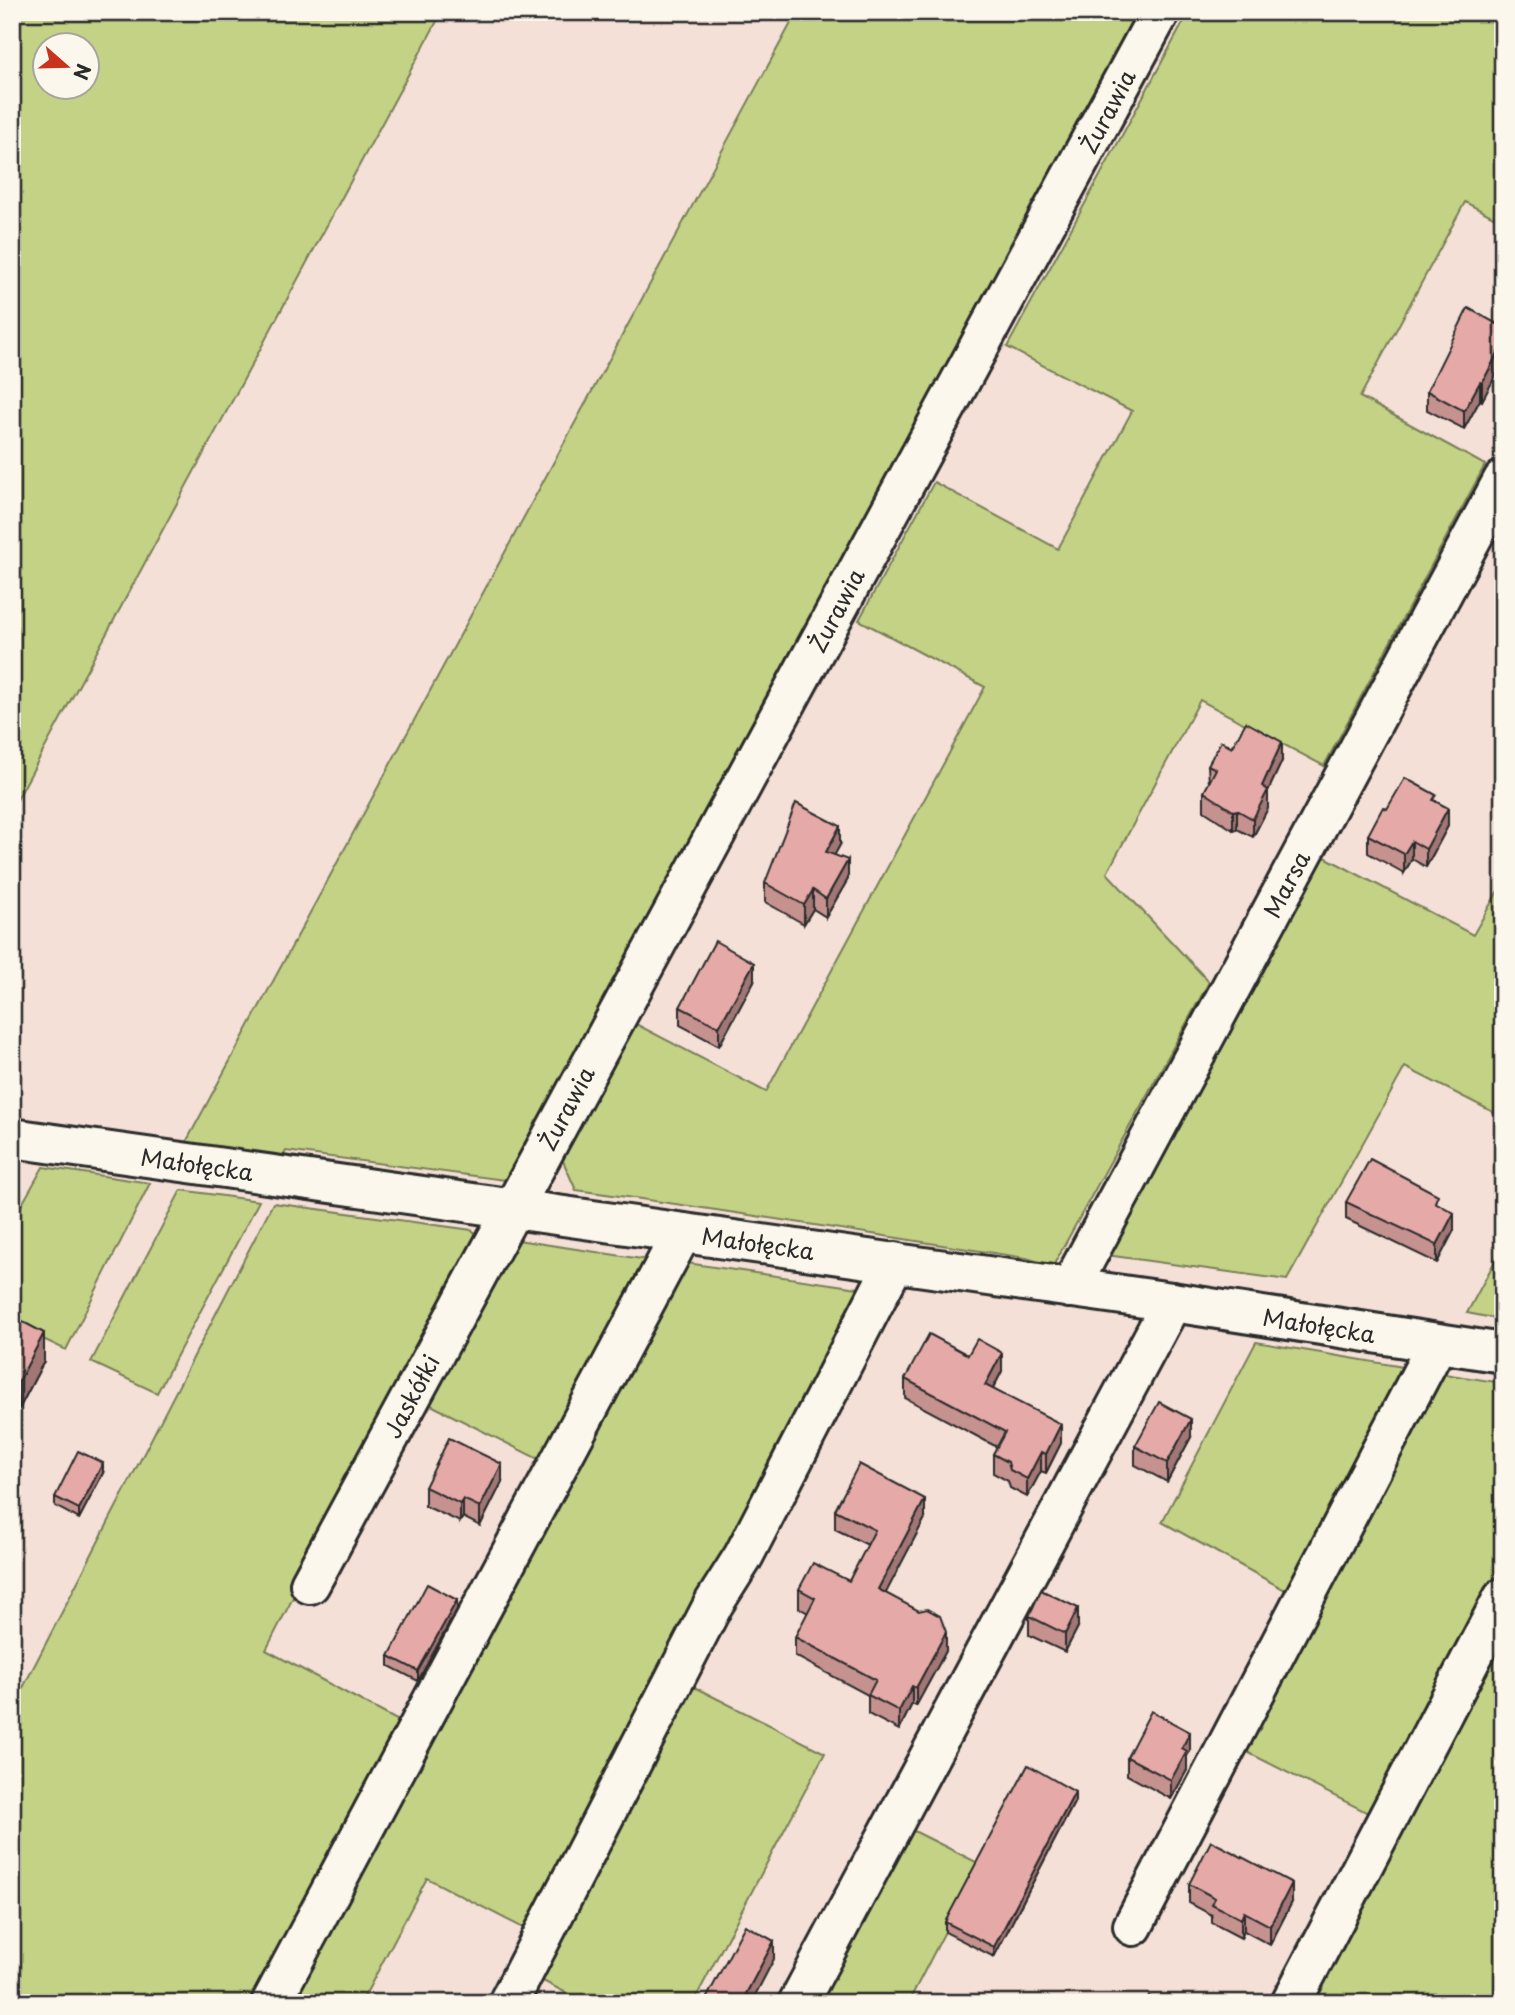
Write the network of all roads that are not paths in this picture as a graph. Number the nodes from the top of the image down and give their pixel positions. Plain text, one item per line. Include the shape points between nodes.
1 (1160, 12) edge
2 (1503, 480) edge
3 (12, 1138) edge
4 (513, 1208) junction
5 (682, 1233) junction
6 (895, 1262) junction
7 (1070, 1288) junction
8 (1172, 1302) junction
9 (1437, 1344) junction
10 (1503, 1353) edge
11 (310, 1584) dead end
12 (1503, 1598) edge
13 (1133, 1926) dead end
14 (271, 2003) edge
15 (508, 2003) edge
16 (798, 2003) edge
17 (1291, 2003) edge

1 - 4 street, Żurawia
2 - 7 street, Marsa
3 - 4 street, Małołęcka
4 - 5 street, Małołęcka
4 - 11 street, Jaskółki
5 - 6 street, Małołęcka
5 - 14 street
6 - 7 street, Małołęcka
6 - 15 street
7 - 8 street, Małołęcka
8 - 9 street, Małołęcka
8 - 16 street
9 - 10 street, Małołęcka
9 - 13 street
12 - 17 street

